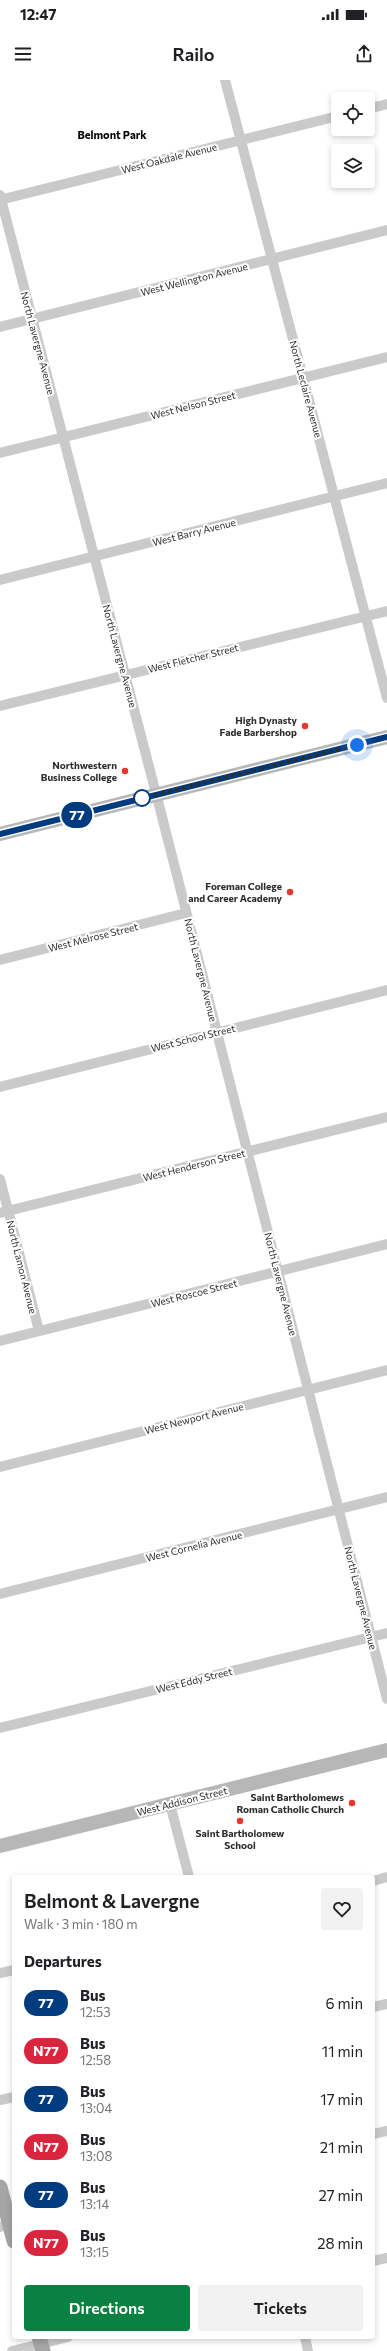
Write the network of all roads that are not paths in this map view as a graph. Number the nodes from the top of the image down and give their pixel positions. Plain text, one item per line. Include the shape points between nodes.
1 (225, 80) edge
2 (387, 104) edge
3 (375, 107) edge
4 (331, 118) edge
5 (241, 140) junction
6 (0, 198) edge
7 (387, 230) edge
8 (271, 259) junction
9 (32, 319) junction
10 (0, 327) edge
11 (387, 357) edge
12 (303, 378) junction
13 (63, 437) junction
14 (0, 453) edge
15 (387, 483) edge
16 (334, 496) junction
17 (94, 557) junction
18 (0, 580) edge
19 (387, 611) edge
20 (366, 616) junction
21 (125, 675) junction
22 (387, 698) edge
23 (0, 706) edge
24 (387, 737) edge
25 (156, 795) junction
26 (0, 834) edge
27 (186, 913) junction
28 (0, 960) edge
29 (387, 990) edge
30 (217, 1032) junction
31 (0, 1087) edge
32 (387, 1117) edge
33 (247, 1152) junction
34 (0, 1179) edge
35 (4, 1212) edge
36 (387, 1244) edge
37 (278, 1271) junction
38 (39, 1331) junction
39 (0, 1341) edge
40 (387, 1370) edge
41 (308, 1390) junction
42 (0, 1466) edge
43 (387, 1497) edge
44 (338, 1509) junction
45 (0, 1594) edge
46 (387, 1632) edge
47 (371, 1637) junction
48 (387, 1699) edge
49 (0, 1728) edge
50 (387, 1750) edge
51 (170, 1804) junction
52 (0, 1846) edge
53 (188, 1875) edge
54 (387, 1878) edge
55 (375, 1881) edge
56 (12, 1971) edge
57 (0, 1974) edge
58 (387, 2004) edge
59 (375, 2007) edge
60 (12, 2097) edge
61 (0, 2100) edge
62 (387, 2131) edge
63 (375, 2134) edge
64 (0, 2187) edge
65 (8, 2225) edge
66 (12, 2235) edge
67 (387, 2258) edge
68 (375, 2261) edge
69 (60, 2339) edge
70 (305, 2339) edge
71 (41, 2344) edge
72 (12, 2351) edge
73 (308, 2351) edge

1 - 5 street, North Leclaire Avenue
2 - 3 street
4 - 5 street, West Oakdale Avenue
5 - 6 street, West Oakdale Avenue
5 - 8 street, North Leclaire Avenue
6 - 9 street, North Lavergne Avenue
7 - 8 street, West Wellington Avenue
8 - 9 street, West Wellington Avenue
8 - 12 street, North Leclaire Avenue
9 - 10 street, West Wellington Avenue
9 - 13 street, North Lavergne Avenue
11 - 12 street, West Nelson Street
12 - 13 street, West Nelson Street
12 - 16 street, North Leclaire Avenue
13 - 14 street, West Nelson Street
13 - 17 street, North Lavergne Avenue
15 - 16 street, West Barry Avenue
16 - 17 street, West Barry Avenue
16 - 20 street, North Leclaire Avenue
17 - 18 street, West Barry Avenue
17 - 21 street, North Lavergne Avenue
19 - 20 street, West Fletcher Street
20 - 21 street, West Fletcher Street
20 - 22 street, North Leclaire Avenue
21 - 23 street, West Fletcher Street
21 - 25 street, North Lavergne Avenue
24 - 25 main road
25 - 26 main road
25 - 27 street, North Lavergne Avenue
27 - 28 street, West Melrose Street
27 - 30 street, North Lavergne Avenue
29 - 30 street, West School Street
30 - 31 street, West School Street
30 - 33 street, North Lavergne Avenue
32 - 33 street, West Henderson Street
33 - 35 street, West Henderson Street
33 - 37 street, North Lavergne Avenue
34 - 35 street, North Lamon Avenue
35 - 38 street, North Lamon Avenue
36 - 37 street, West Roscoe Street
37 - 38 street, West Roscoe Street
37 - 41 street, North Lavergne Avenue
38 - 39 street, West Roscoe Street
40 - 41 street, West Newport Avenue
41 - 42 street, West Newport Avenue
41 - 44 street, North Lavergne Avenue
43 - 44 street, West Cornelia Avenue
44 - 45 street, West Cornelia Avenue
44 - 47 street, North Lavergne Avenue
46 - 47 street, West Eddy Street
47 - 48 street, North Lavergne Avenue
47 - 49 street, West Eddy Street
50 - 51 main road, West Addison Street
51 - 52 main road, West Addison Street
51 - 53 street
54 - 55 street
56 - 57 street
58 - 59 street
60 - 61 street
62 - 63 street
64 - 65 main road
65 - 66 main road
67 - 68 street
69 - 71 street
70 - 73 street
71 - 72 street

